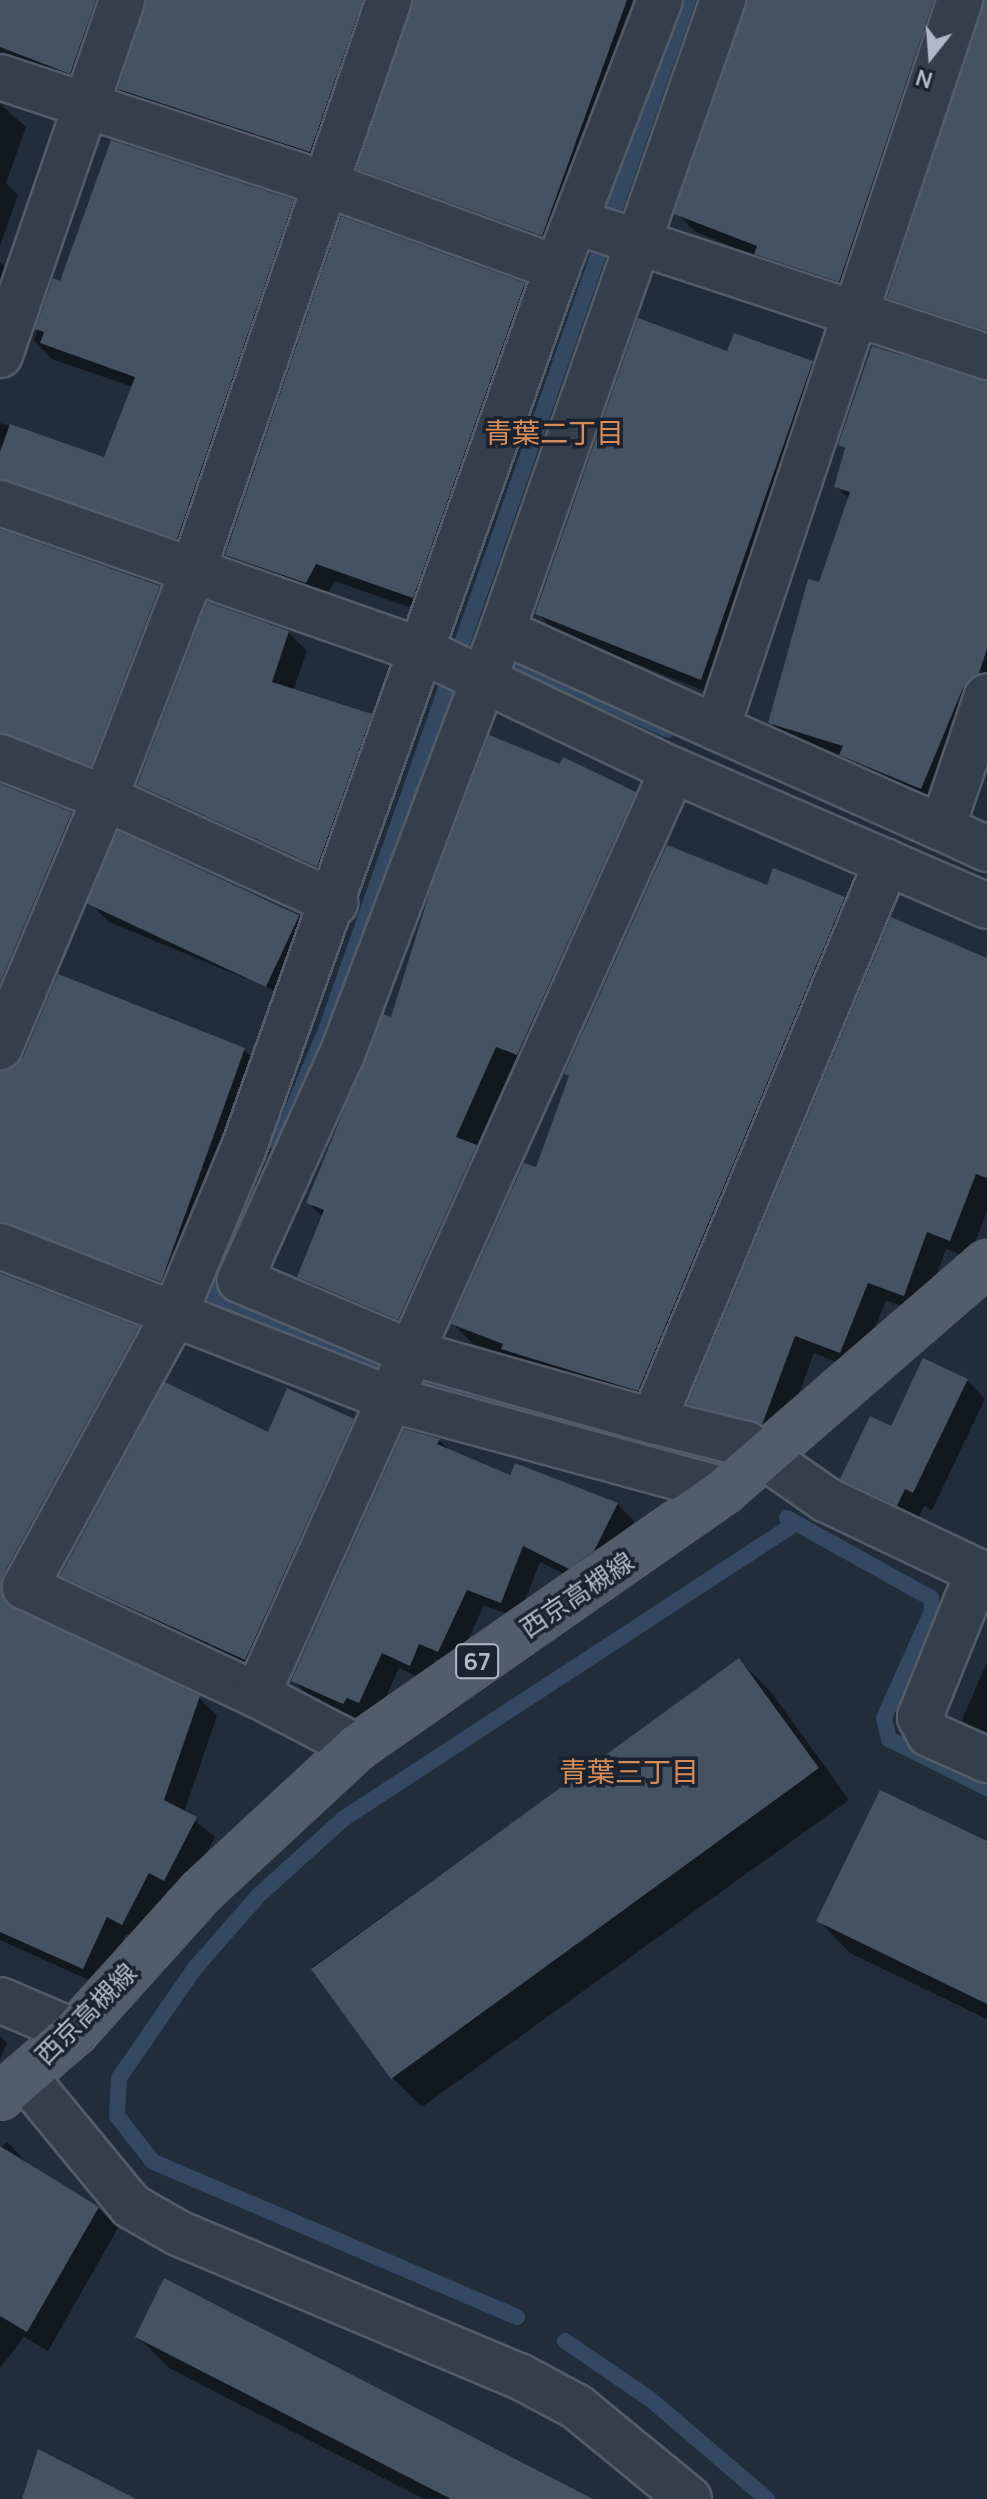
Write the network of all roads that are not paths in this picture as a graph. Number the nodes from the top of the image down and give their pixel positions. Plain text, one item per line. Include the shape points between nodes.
1 (122, 0) edge
2 (389, 0) edge
3 (660, 0) edge
4 (723, 0) edge
5 (960, 0) edge
6 (0, 77) edge
7 (86, 106) junction
8 (326, 184) junction
9 (577, 222) junction
10 (641, 243) junction
11 (557, 268) junction
12 (852, 313) junction
13 (0, 355) edge
14 (987, 357) edge
15 (0, 503) edge
16 (194, 567) junction
17 (472, 657) junction
18 (987, 696) edge
19 (717, 728) junction
20 (0, 757) edge
21 (673, 770) junction
22 (105, 798) junction
23 (942, 828) junction
24 (987, 849) edge
25 (887, 862) junction
26 (335, 903) junction
27 (987, 906) edge
28 (0, 1047) edge
29 (0, 1246) edge
30 (987, 1263) edge
31 (175, 1313) junction
32 (402, 1377) junction
33 (653, 1421) junction
34 (765, 1457) junction
35 (725, 1490) junction
36 (982, 1576) edge
37 (13, 1588) edge
38 (257, 1695) junction
39 (357, 1747) junction
40 (987, 1760) edge
41 (0, 2000) edge
42 (75, 2032) junction
43 (12, 2086) edge
44 (689, 2499) edge

1 - 7 street
2 - 8 street
3 - 9 street
4 - 10 street
5 - 12 street
6 - 7 street
7 - 8 street
7 - 13 street
8 - 11 street
8 - 16 street
9 - 10 street
9 - 11 street
10 - 12 street
10 - 17 street
11 - 17 street
12 - 14 street
12 - 19 street
15 - 16 street
16 - 17 street
16 - 22 street
17 - 19 street
17 - 21 street
17 - 26 street
17 - 32 street via 341,1056 240,1280
18 - 23 street
19 - 23 street
20 - 22 street
21 - 25 street
21 - 32 street
22 - 26 street
22 - 28 street
23 - 24 street
25 - 27 street
25 - 33 street
26 - 31 street via 243,1150
29 - 31 street
30 - 34 main road, 西京高槻線 / 67
31 - 32 street
31 - 37 street
32 - 33 street
32 - 35 street
32 - 38 street
33 - 34 street via 746,1444
34 - 35 main road, 西京高槻線 / 67
34 - 36 street via 827,1500
35 - 39 main road, 西京高槻線 / 67
36 - 40 street via 920,1717 929,1734
37 - 38 street
38 - 39 street
39 - 42 main road, 西京高槻線 / 67 via 201,1892
41 - 42 street
42 - 43 main road, 西京高槻線 / 67
43 - 44 street via 131,2206 178,2233 519,2376 577,2407

